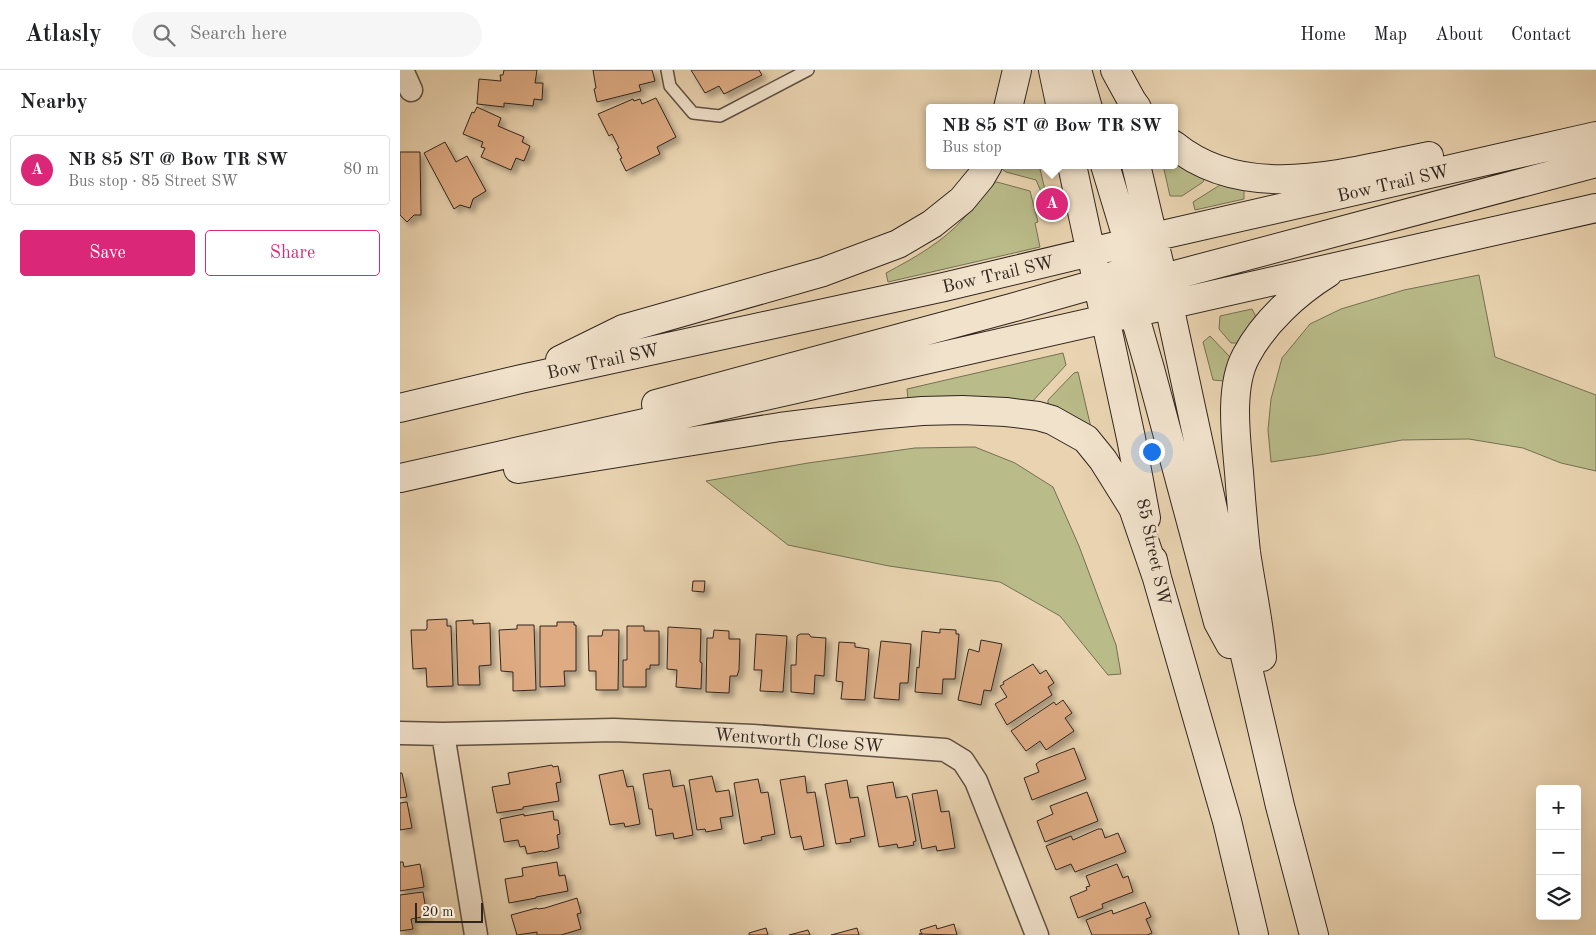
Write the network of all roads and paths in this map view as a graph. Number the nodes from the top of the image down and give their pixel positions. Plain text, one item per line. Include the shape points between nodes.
1 (666, 70) edge
2 (808, 70) edge
3 (1017, 70) edge
4 (1053, 70) edge
5 (1078, 70) edge
6 (1114, 70) edge
7 (1009, 104) edge
8 (1060, 104) edge
9 (1087, 104) edge
10 (1121, 104) edge
11 (1135, 104) edge
12 (1596, 118) edge
13 (1596, 136) edge
14 (1178, 149) edge
15 (1596, 163) edge
16 (986, 169) edge
17 (1073, 169) edge
18 (1106, 169) edge
19 (1136, 169) edge
20 (1596, 208) edge
21 (1090, 252) junction
22 (1341, 265) junction
23 (1133, 274) junction
24 (1169, 305) junction
25 (1106, 320) junction
26 (521, 380) junction
27 (400, 408) edge
28 (400, 477) edge
29 (400, 488) edge
30 (1157, 578) junction
31 (1253, 691) junction
32 (400, 733) edge
33 (443, 734) junction
34 (1269, 760) junction
35 (476, 935) edge
36 (1037, 935) edge
37 (1254, 935) edge
38 (1314, 935) edge

1 - 2 lane via 670,86 693,113 720,116
3 - 7 main road
4 - 8 main road
5 - 9 main road
6 - 10 main road
6 - 11 main road
12 - 14 main road via 1329,175 1271,180 1218,171
13 - 23 main road, Bow Trail SW
15 - 23 main road
16 - 26 main road via 962,200 932,224 898,244 823,272 623,329
17 - 21 main road, 85 Street SW
18 - 23 main road
19 - 23 main road, 85 Street SW
20 - 22 main road, Bow Trail SW
21 - 23 main road, 85 Street SW
21 - 23 main road, Bow Trail SW
21 - 26 main road, Bow Trail SW
22 - 24 main road, Bow Trail SW
22 - 34 main road via 1314,282 1278,313 1246,356 1236,390 1236,437 1246,552 1261,647
23 - 24 main road, 85 Street SW
23 - 24 main road, Bow Trail SW
23 - 25 main road, 85 Street SW
23 - 25 main road, Bow Trail SW
23 - 28 main road via 790,366
23 - 31 main road via 1150,369 1218,622
24 - 31 main road, 85 Street SW
25 - 28 main road, Bow Trail SW
25 - 30 main road, 85 Street SW
26 - 27 main road, Bow Trail SW
29 - 30 main road via 842,419 922,411 1006,412 1052,420 1086,439 1133,508
30 - 37 main road, 85 Street SW via 1227,821
31 - 34 main road, 85 Street SW
32 - 33 street, Wentworth Close SW
33 - 35 street
33 - 36 street, Wentworth Close SW via 614,730 945,750 963,761 976,781
34 - 38 main road, 85 Street SW

